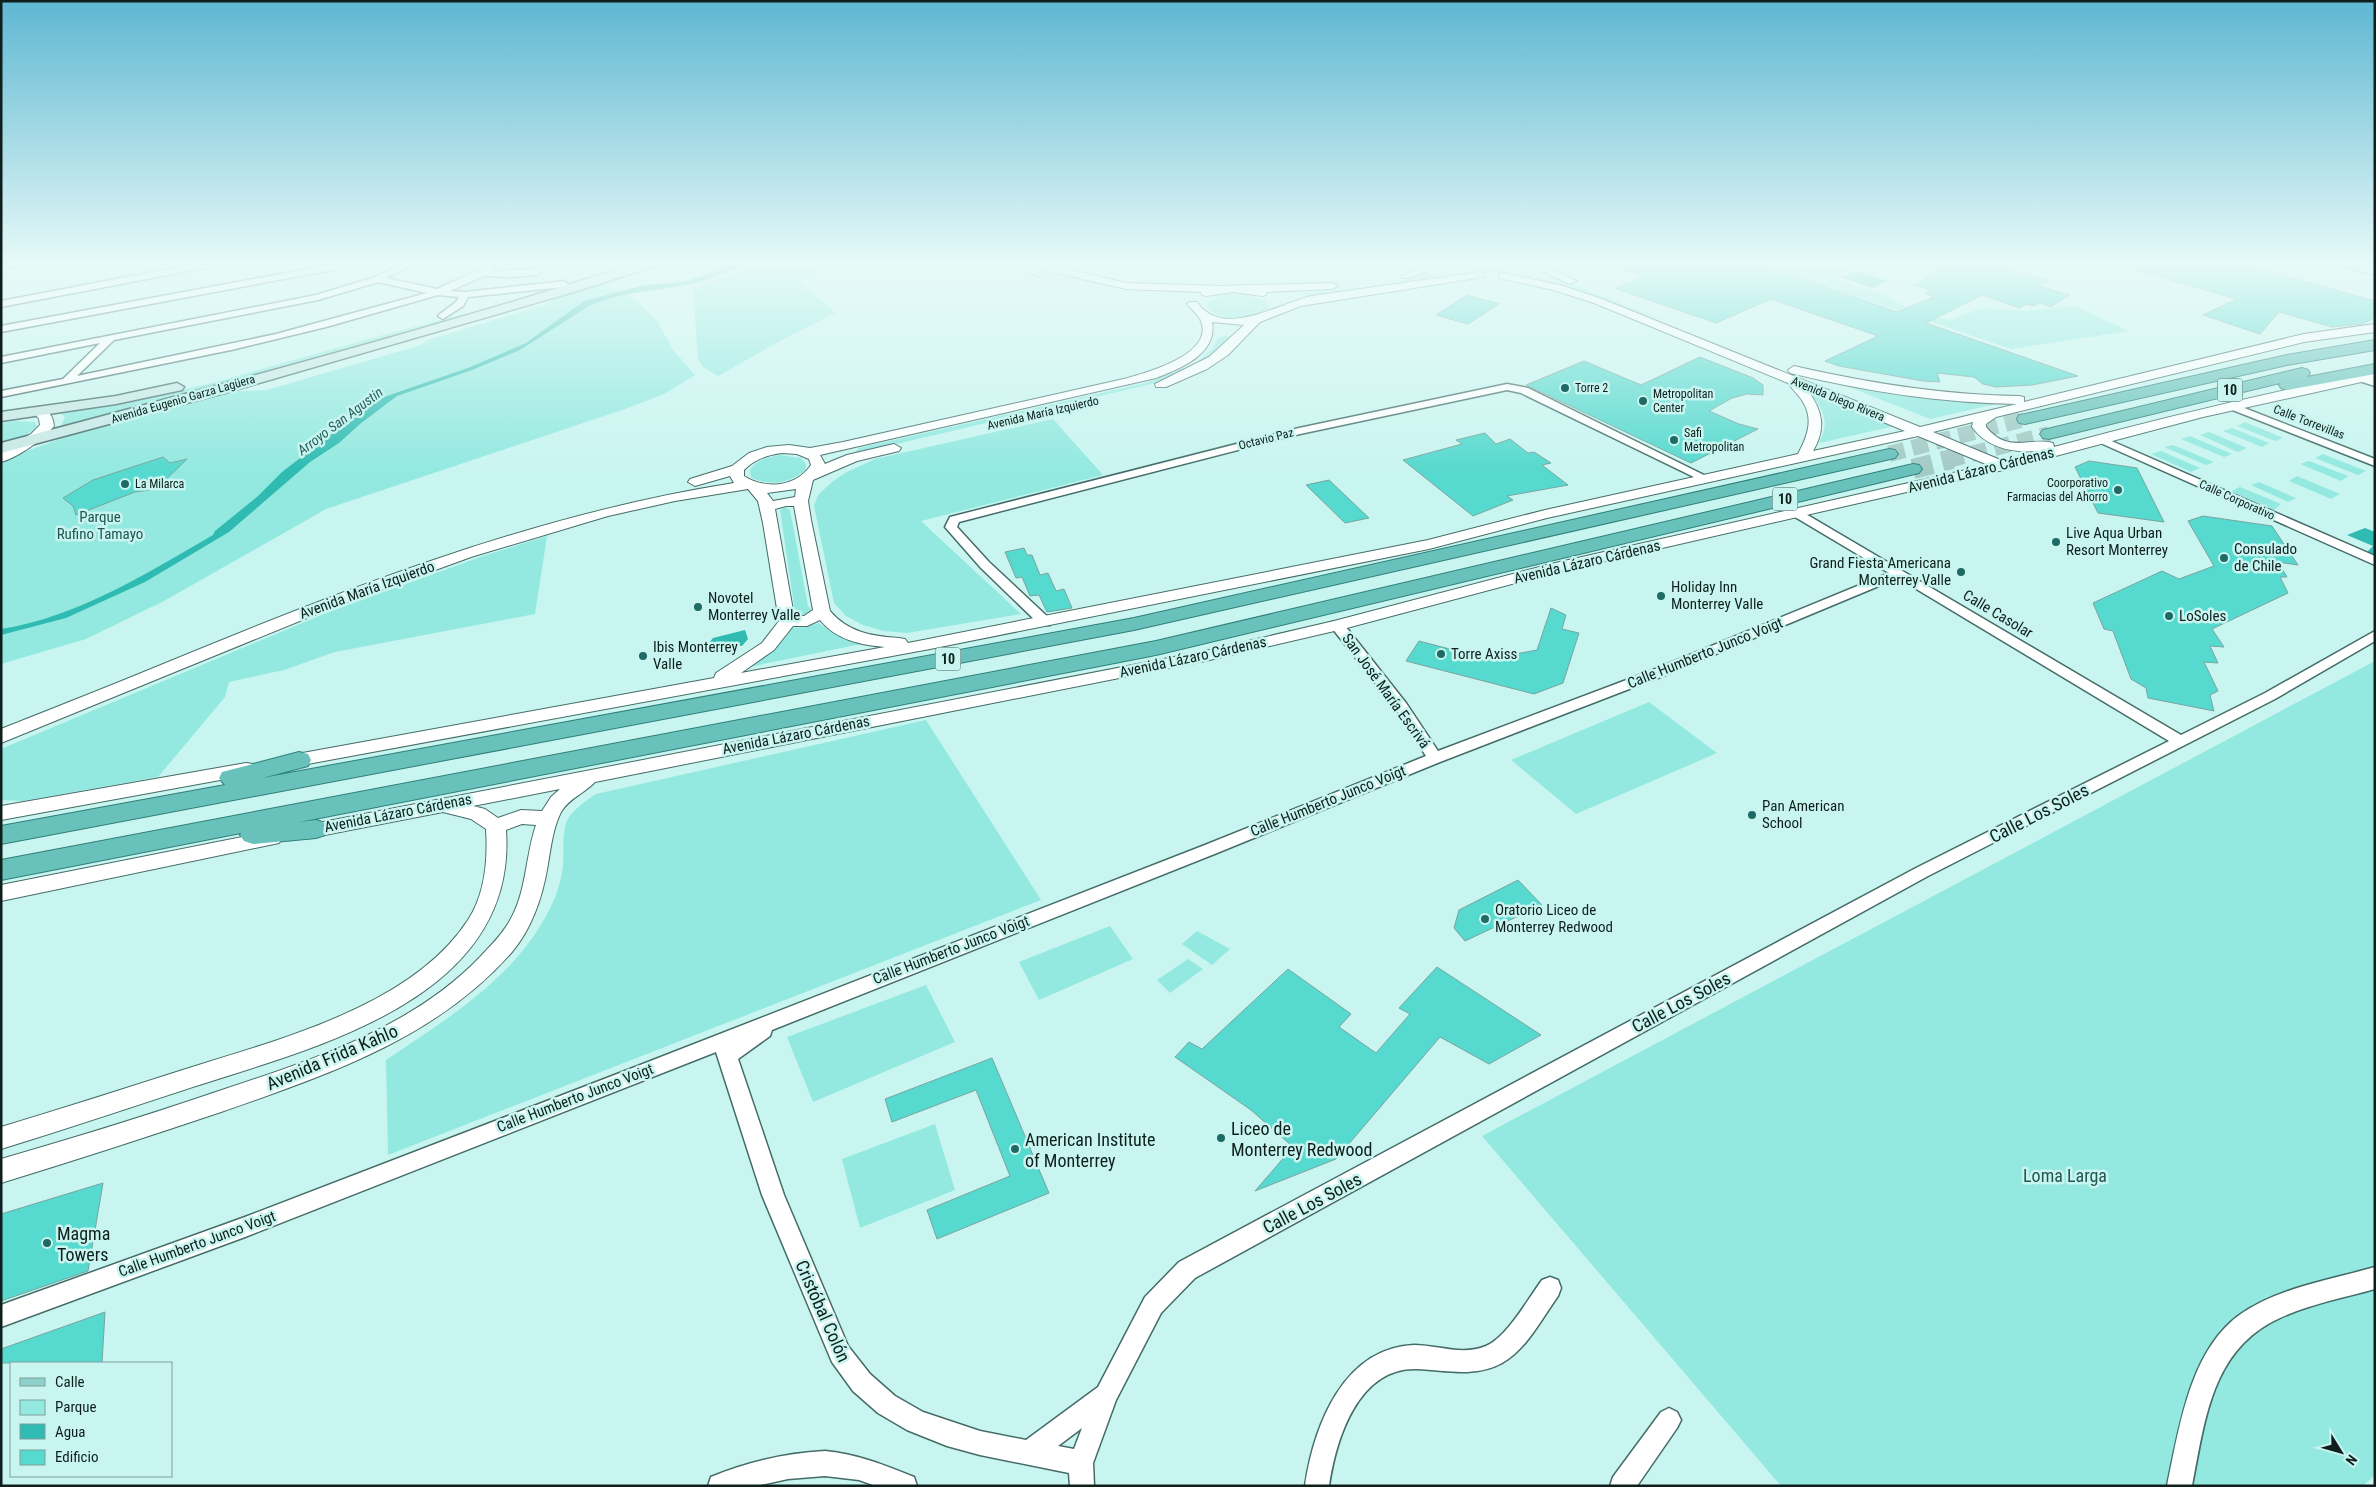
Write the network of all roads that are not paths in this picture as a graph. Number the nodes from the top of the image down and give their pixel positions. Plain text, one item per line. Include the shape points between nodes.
1 (140, 332) edge
2 (292, 332) edge
3 (382, 332) edge
4 (415, 332) edge
5 (1207, 332) edge
6 (1230, 332) edge
7 (1244, 332) edge
8 (1680, 332) edge
9 (1691, 332) edge
10 (2344, 332) edge
11 (2375, 334) edge
12 (1242, 335) junction
13 (111, 338) junction
14 (2375, 340) edge
15 (92, 342) junction
16 (2375, 345) edge
17 (2240, 357) junction
18 (2375, 359) edge
19 (1, 360) edge
20 (2287, 360) junction
21 (2375, 369) edge
22 (2161, 372) junction
23 (1791, 375) junction
24 (2375, 375) edge
25 (2360, 378) junction
26 (66, 382) junction
27 (2375, 383) edge
28 (49, 385) junction
29 (2154, 389) junction
30 (1, 394) edge
31 (2055, 399) junction
32 (2234, 407) junction
33 (40, 411) junction
34 (1993, 413) junction
35 (1, 417) edge
36 (2026, 419) tunnel mouth
37 (2086, 424) junction
38 (1935, 426) junction
39 (1918, 432) junction
40 (2049, 434) tunnel mouth
41 (2100, 439) junction
42 (30, 441) junction
43 (843, 446) junction
44 (1887, 446) junction
45 (1, 448) edge
46 (805, 452) junction
47 (1802, 457) junction
48 (1, 458) edge
49 (852, 458) junction
50 (2022, 462) junction
51 (2375, 463) edge
52 (1996, 468) junction
53 (737, 469) junction
54 (1913, 469) tunnel mouth
55 (810, 476) junction
56 (1704, 478) junction
57 (1941, 480) junction
58 (751, 487) junction
59 (1692, 497) junction
60 (801, 501) junction
61 (767, 507) junction
62 (1799, 514) junction
63 (1510, 523) junction
64 (1658, 528) junction
65 (2375, 561) edge
66 (1552, 569) junction
67 (1898, 574) junction
68 (822, 612) junction
69 (787, 621) junction
70 (1045, 622) junction
71 (1337, 625) junction
72 (2375, 635) edge
73 (930, 644) junction
74 (711, 683) junction
75 (88, 695) junction
76 (5, 722) edge
77 (1, 737) edge
78 (2181, 741) junction
79 (1435, 758) junction
80 (299, 760) junction
81 (594, 774) junction
82 (440, 805) junction
83 (1, 813) edge
84 (548, 818) junction
85 (74, 821) junction
86 (496, 826) junction
87 (316, 829) junction
88 (1, 835) edge
89 (62, 858) junction
90 (1, 870) edge
91 (28, 887) joint
92 (1, 894) edge
93 (725, 1048) junction
94 (1, 1138) edge
95 (1, 1171) edge
96 (2375, 1278) edge
97 (1550, 1288) dead end
98 (1, 1316) edge
99 (1106, 1394) junction
100 (1668, 1420) dead end
101 (1029, 1453) junction
102 (1082, 1474) edge
103 (720, 1486) edge
104 (905, 1486) edge
105 (1317, 1486) edge
106 (1622, 1486) edge
107 (2179, 1486) edge

1 - 13 street
2 - 26 street via 160,365
3 - 33 main road, Avenida Eugenio Garza Lagüera via 171,389
4 - 42 main road, Avenida Eugenio Garza Lagüera
5 - 43 street, Avenida María Izquierdo via 1194,355 1143,378
6 - 12 street
7 - 12 street, Avenida María Izquierdo
8 - 23 street, Avenida Diego Rivera
9 - 23 street, Avenida Diego Rivera
10 - 22 street via 2304,338
11 - 17 highway
12 - 49 street, Avenida María Izquierdo via 1229,350 1206,365 1154,387
13 - 15 street
13 - 26 street
14 - 20 highway via 2308,349
15 - 19 street
15 - 28 street
16 - 20 highway, 10
17 - 22 highway
17 - 29 highway via 2168,378
18 - 37 highway, Avenida Lázaro Cárdenas / 10 via 2304,372
20 - 29 highway, 10
21 - 37 highway
22 - 31 street
23 - 31 street via 1910,394 2008,400
23 - 38 street, Avenida Diego Rivera
23 - 39 street, Avenida Diego Rivera
23 - 47 street via 1808,397 1815,413 1816,430
24 - 25 street, Avenida Lázaro Cárdenas
25 - 27 street
25 - 32 street, Avenida Lázaro Cárdenas
26 - 28 street
28 - 30 street
29 - 36 highway, 10
31 - 34 street
32 - 41 street, Avenida Lázaro Cárdenas
32 - 51 street, Calle Torrevillas
33 - 35 main road, Avenida Eugenio Garza Lagüera
33 - 42 street via 47,426
34 - 38 street
34 - 41 street via 1980,422 1979,427 1987,436 2012,446 2032,448 2079,439
37 - 40 highway, Avenida Lázaro Cárdenas / 10
38 - 39 street
38 - 50 street, Avenida Diego Rivera
39 - 44 street
39 - 52 street, Avenida Diego Rivera
41 - 50 street, Avenida Lázaro Cárdenas
41 - 65 street, Calle Corporativo
42 - 45 main road, Avenida Eugenio Garza Lagüera
42 - 48 street
43 - 46 street, Avenida María Izquierdo
43 - 49 street
44 - 47 street
44 - 57 street via 1930,445 1946,453 1950,462
44 - 59 highway, 10
46 - 53 street, Avenida María Izquierdo via 790,449 757,454
46 - 55 street via 815,457 818,465
47 - 56 street
49 - 55 street, Avenida María Izquierdo
50 - 52 street, Avenida Lázaro Cárdenas
52 - 57 street, Avenida Lázaro Cárdenas
53 - 58 street via 737,478
53 - 75 street, Avenida María Izquierdo via 703,481 617,500 430,555 315,596
54 - 64 highway, Avenida Lázaro Cárdenas / 10
55 - 58 street, Avenida María Izquierdo via 791,486 773,489
55 - 60 street
56 - 63 street
56 - 70 street, Octavio Paz via 1524,390 1507,387 1299,431 954,520 951,527 972,552
57 - 62 street, Avenida Lázaro Cárdenas
58 - 61 street
58 - 75 street, Avenida María Izquierdo via 703,491 646,504 466,554
59 - 63 highway via 1649,498
59 - 85 highway, 10 via 1134,624
60 - 61 street
60 - 68 street
61 - 69 street
62 - 66 street, Avenida Lázaro Cárdenas
62 - 67 street, Calle Casolar
63 - 70 street via 1429,544
64 - 66 highway via 1574,556
64 - 89 highway, Avenida Lázaro Cárdenas / 10 via 1156,648
66 - 71 street, Avenida Lázaro Cárdenas
67 - 78 street, Calle Casolar
67 - 79 street, Calle Humberto Junco Voigt via 1658,673
68 - 69 street via 807,621
68 - 73 street via 832,624 851,636 875,641
69 - 74 street via 776,639 763,650
70 - 73 street
71 - 79 street, San José María Escrivá via 1401,706
71 - 81 street, Avenida Lázaro Cárdenas via 1151,667
72 - 78 street, Calle Los Soles via 2270,696
73 - 74 street
74 - 80 street
75 - 76 street, Avenida María Izquierdo
75 - 77 street, Avenida María Izquierdo
78 - 99 street, Calle Los Soles via 1922,872 1187,1270 1153,1305
79 - 93 street, Calle Humberto Junco Voigt via 813,1004
80 - 83 street
80 - 85 highway
81 - 82 street, Avenida Lázaro Cárdenas
81 - 84 street, Avenida Frida Kahlo via 558,801
82 - 86 street via 478,814
82 - 87 street, Avenida Lázaro Cárdenas
84 - 86 street via 521,817
84 - 95 street, Avenida Frida Kahlo via 536,877 519,926 488,964 441,1004 352,1052 252,1090
85 - 88 highway, 10
86 - 94 street, Avenida Frida Kahlo via 492,886 480,920 457,951 416,986 388,1003 310,1038
87 - 89 highway
87 - 91 street, Avenida Lázaro Cárdenas
89 - 90 highway, Avenida Lázaro Cárdenas / 10
91 - 92 street
93 - 98 street, Calle Humberto Junco Voigt
93 - 101 street, Cristóbal Colón via 773,1195 840,1354 852,1374 875,1397 900,1415 938,1432
96 - 107 street via 2271,1310 2246,1324 2226,1346 2208,1376 2196,1408
97 - 105 street via 1507,1344 1495,1354 1461,1363 1412,1357 1394,1359 1376,1368 1354,1388 1333,1421 1319,1467
99 - 101 street
99 - 102 street, Calle Los Soles
100 - 106 street
101 - 102 street, Cristóbal Colón
103 - 104 street via 777,1468 816,1464 858,1467

